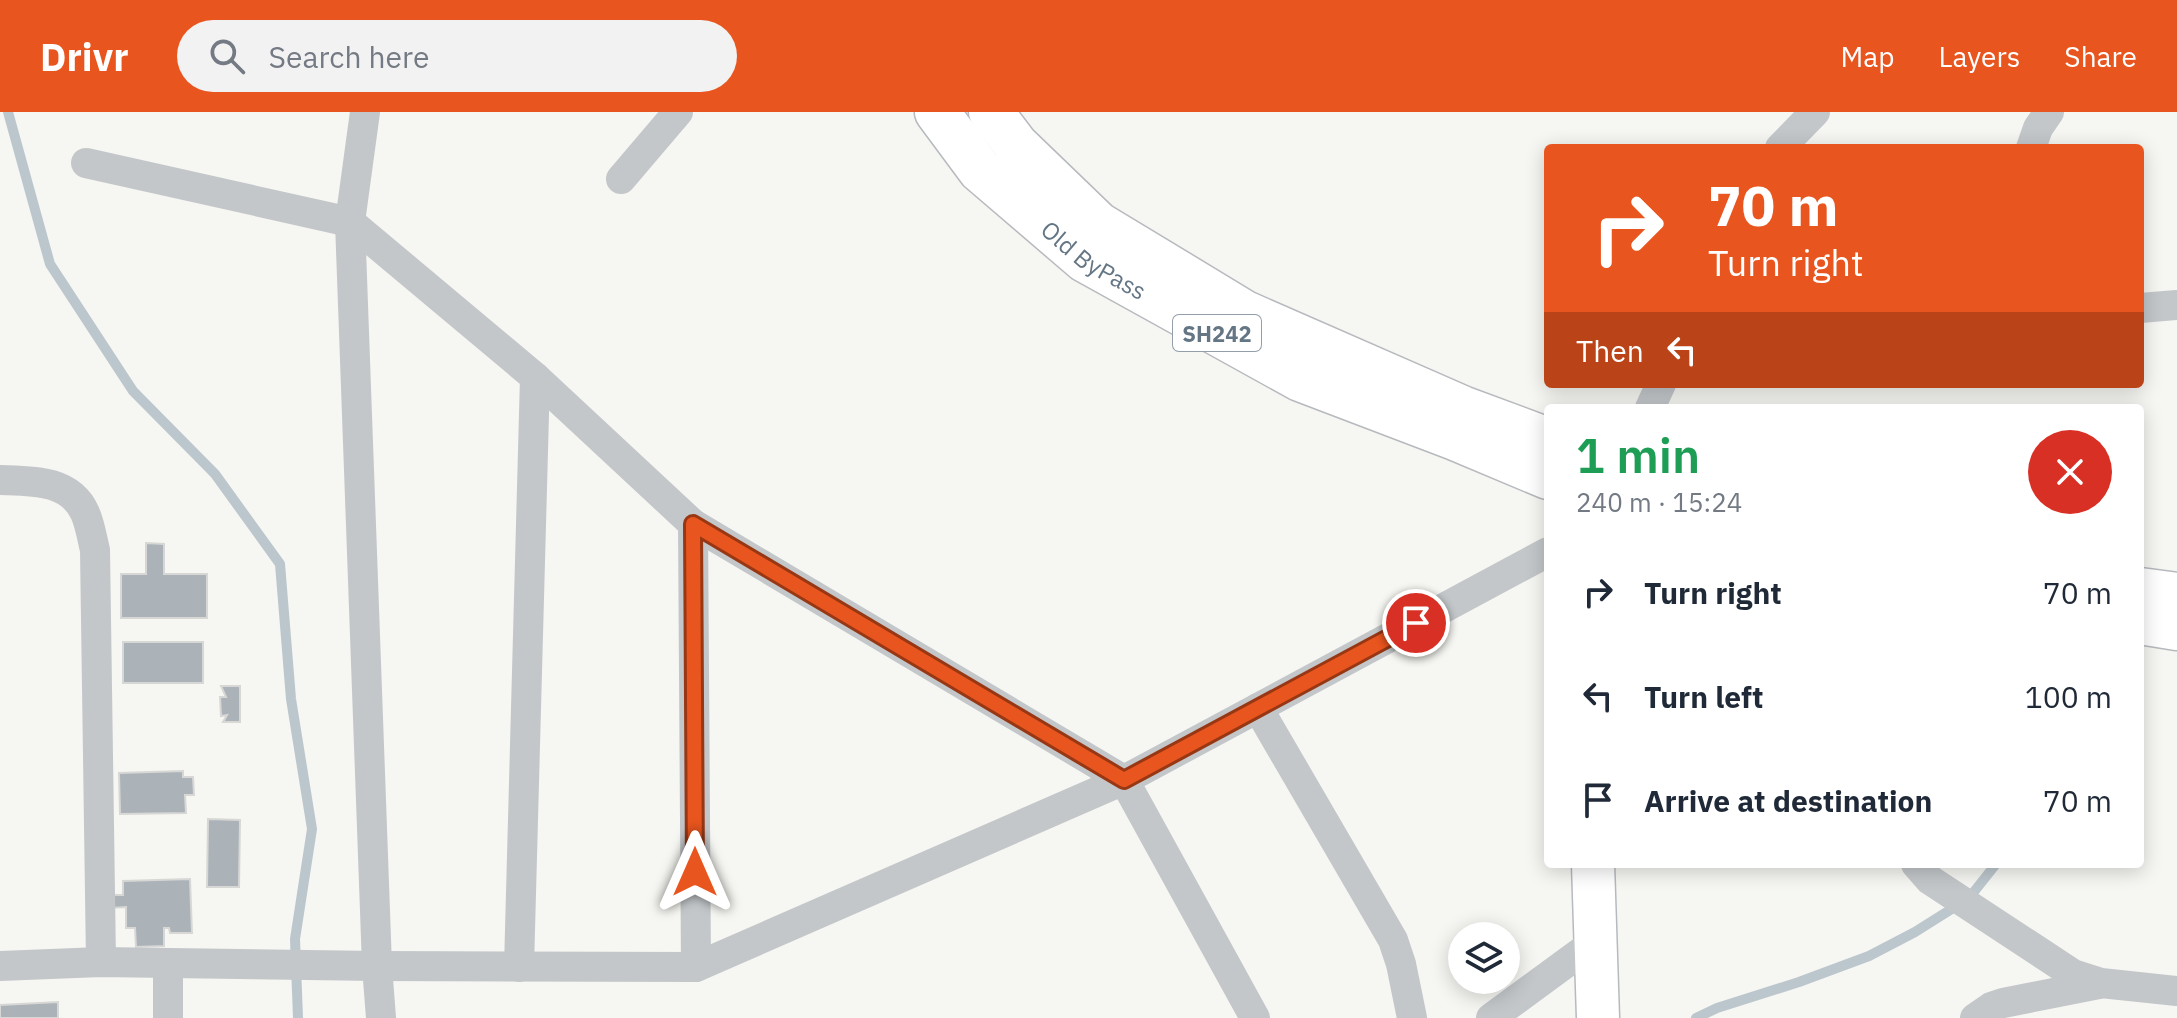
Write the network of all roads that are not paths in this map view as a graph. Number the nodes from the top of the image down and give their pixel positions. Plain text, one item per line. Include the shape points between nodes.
1 (365, 112) edge
2 (678, 112) edge
3 (937, 112) edge
4 (991, 112) edge
5 (1815, 112) edge
6 (2049, 112) edge
7 (1784, 144) edge
8 (2032, 144) edge
9 (86, 163) dead end
10 (621, 179) dead end
11 (350, 222) junction
12 (2177, 305) edge
13 (2144, 308) edge
14 (535, 377) junction
15 (1544, 439) edge
16 (1544, 475) edge
17 (0, 480) edge
18 (693, 524) junction
19 (1544, 554) edge
20 (2144, 591) edge
21 (2177, 595) edge
22 (2144, 623) edge
23 (2177, 628) edge
24 (1258, 708) junction
25 (1124, 780) junction
26 (1593, 868) edge
27 (1920, 868) edge
28 (1596, 941) junction
29 (101, 962) junction
30 (168, 963) junction
31 (0, 966) edge
32 (377, 966) junction
33 (519, 967) junction
34 (696, 967) junction
35 (2101, 983) junction
36 (2177, 991) edge
37 (1598, 1002) edge
38 (168, 1018) edge
39 (381, 1018) edge
40 (1255, 1018) edge
41 (1412, 1018) edge
42 (1491, 1018) edge
43 (1975, 1018) edge

1 - 11 street
2 - 10 street
3 - 16 main road, Old ByPass / SH242 via 980,170 1085,260 1300,379
4 - 15 main road, Old ByPass / SH242 via 1016,145 1098,224 1245,313
5 - 7 street
6 - 8 street
9 - 11 street
11 - 14 street
11 - 32 street
12 - 13 street
14 - 18 street
14 - 33 street
17 - 29 street via 43,482 69,491 85,511 95,550
18 - 25 street
18 - 34 street
19 - 24 street
20 - 21 main road
22 - 23 main road
24 - 25 street
24 - 41 street via 1393,940
25 - 34 street
25 - 40 street
26 - 28 street
27 - 35 street via 2073,974
28 - 37 street
28 - 42 street
29 - 30 street
29 - 31 street
30 - 32 street
30 - 38 street
32 - 33 street
32 - 39 street
33 - 34 street
35 - 36 street
35 - 43 street via 2003,1003

